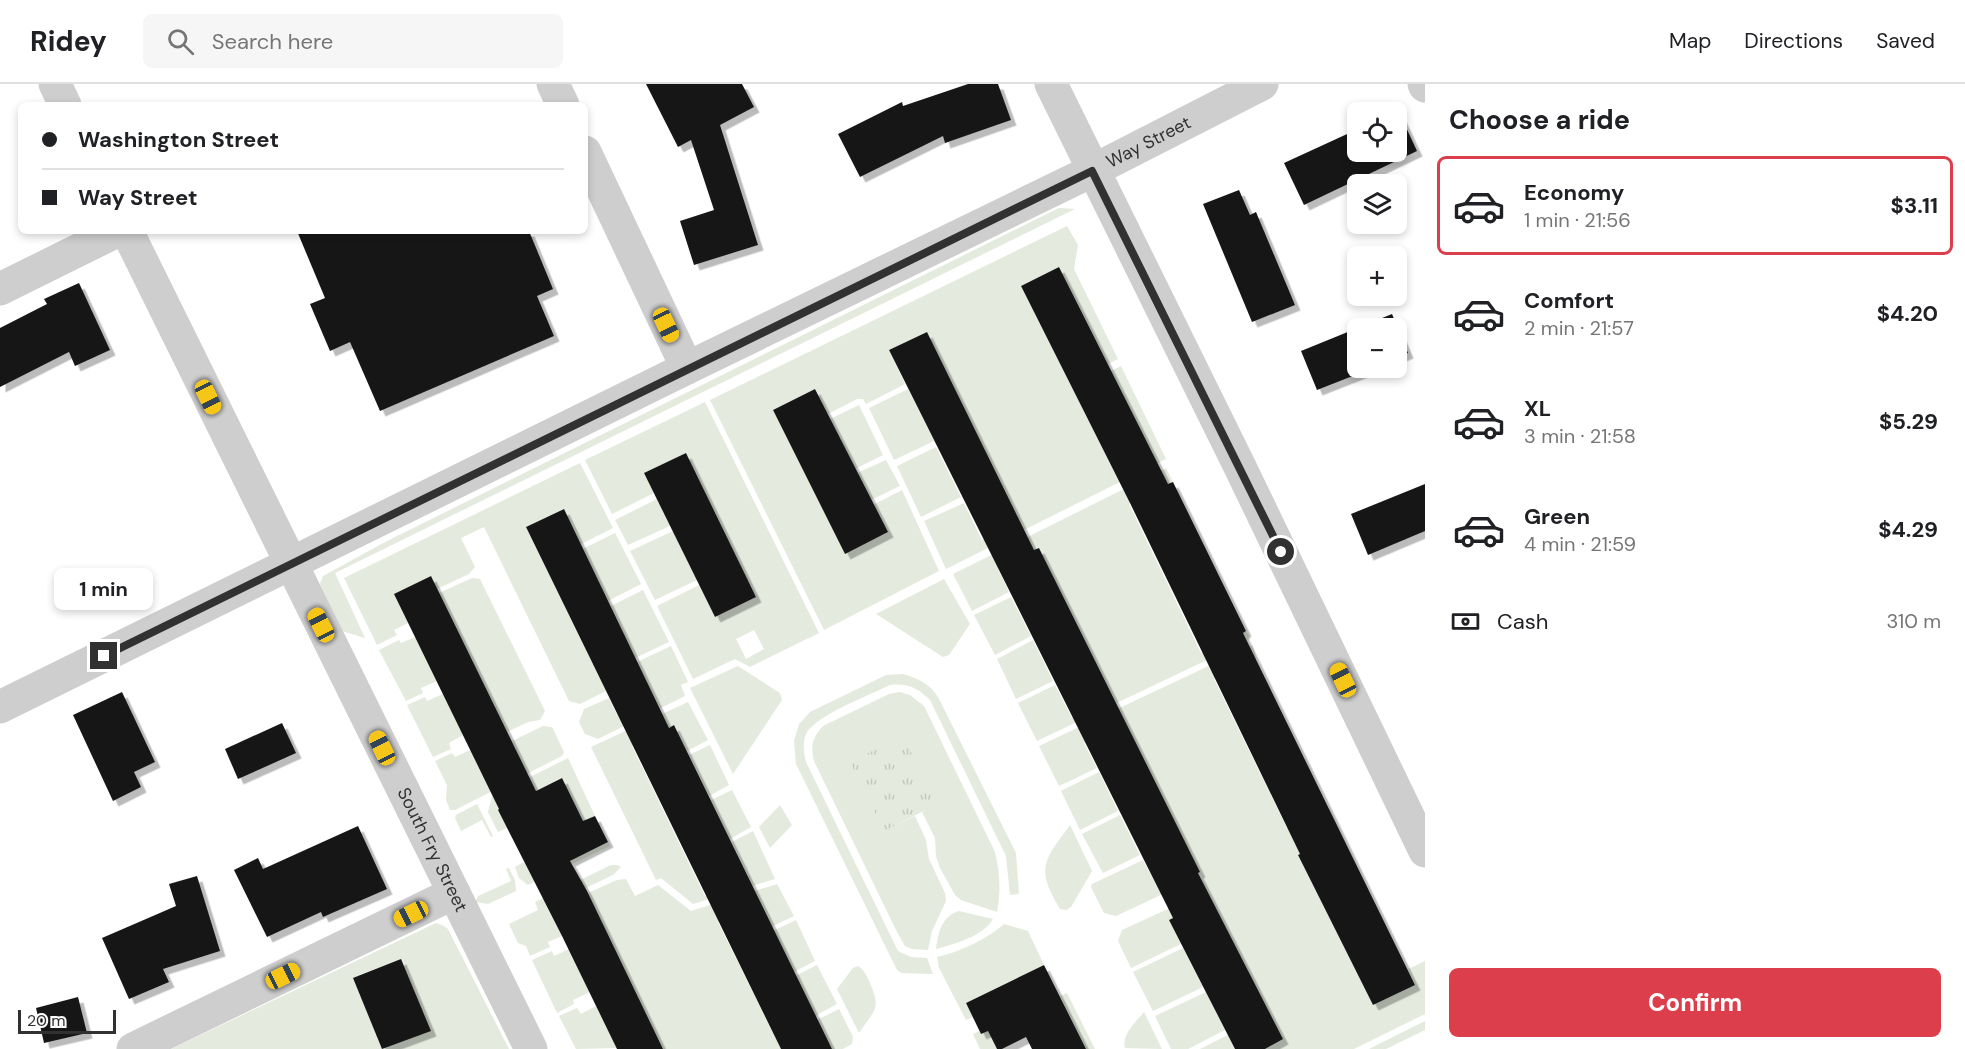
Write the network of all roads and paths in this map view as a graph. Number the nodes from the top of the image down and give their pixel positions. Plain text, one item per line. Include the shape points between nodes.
1 (55, 84) edge
2 (553, 84) edge
3 (1051, 84) edge
4 (1262, 84) edge
5 (64, 102) edge
6 (562, 102) edge
7 (588, 158) edge
8 (1092, 171) junction
9 (111, 234) edge
10 (128, 234) edge
11 (0, 289) edge
12 (687, 368) junction
13 (290, 563) junction
14 (0, 707) edge
15 (1425, 851) edge
16 (453, 893) junction
17 (133, 1049) edge
18 (531, 1049) edge

1 - 5 street
2 - 6 street
3 - 8 street
4 - 8 street, Way Street
7 - 12 street
8 - 12 street, Way Street
8 - 15 street
9 - 11 street
10 - 13 street, South Fry Street
12 - 13 street, Way Street
13 - 14 street, Way Street
13 - 16 street, South Fry Street
16 - 17 street
16 - 18 street, South Fry Street

